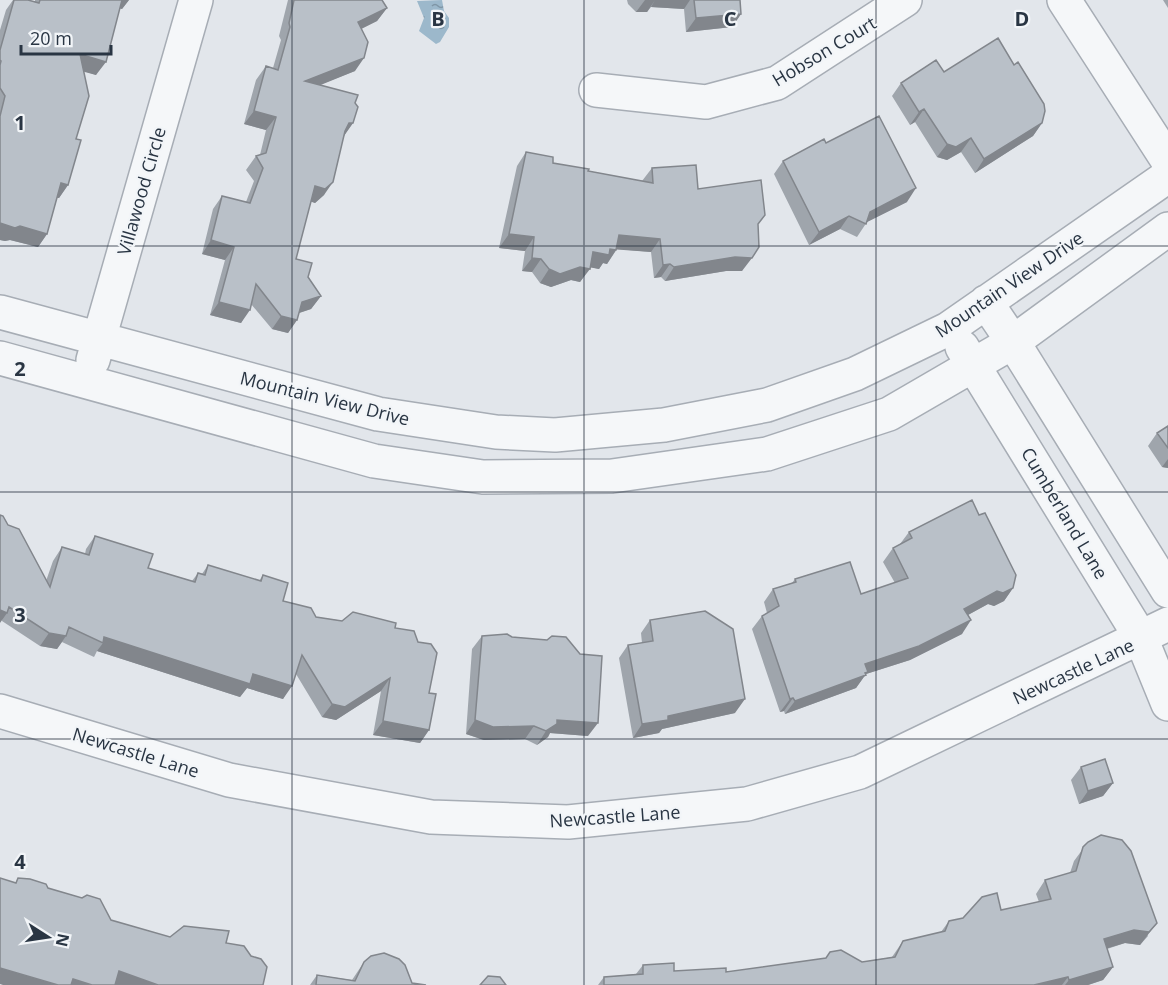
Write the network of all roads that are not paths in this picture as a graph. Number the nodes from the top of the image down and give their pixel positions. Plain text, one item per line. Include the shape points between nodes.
1 (196, 0) edge
2 (905, 0) edge
3 (1064, 0) edge
4 (596, 90) dead end
5 (1168, 161) edge
6 (1168, 176) edge
7 (1168, 229) edge
8 (986, 302) junction
9 (0, 312) edge
10 (948, 329) junction
11 (98, 340) junction
12 (1013, 342) junction
13 (0, 358) edge
14 (974, 364) junction
15 (87, 382) junction
16 (1168, 591) edge
17 (1155, 631) edge
18 (1168, 704) edge
19 (0, 711) edge

1 - 11 street, Villawood Circle
2 - 4 street, Hobson Court via 777,83 706,102
3 - 5 street
6 - 8 street, Mountain View Drive
7 - 12 street
8 - 10 street, Mountain View Drive
8 - 12 street
9 - 11 street, Mountain View Drive
10 - 11 street, Mountain View Drive via 855,374 767,405 663,425 555,435 496,432 378,414
10 - 14 street, Cumberland Lane
11 - 15 street, Villawood Circle
12 - 14 street
12 - 16 street
13 - 15 street
14 - 15 street via 889,414 767,454 612,476 483,477 374,461
14 - 17 street, Cumberland Lane
17 - 18 street, Cumberland Lane
17 - 19 street, Newcastle Lane via 860,772 747,804 568,822 432,817 229,780

